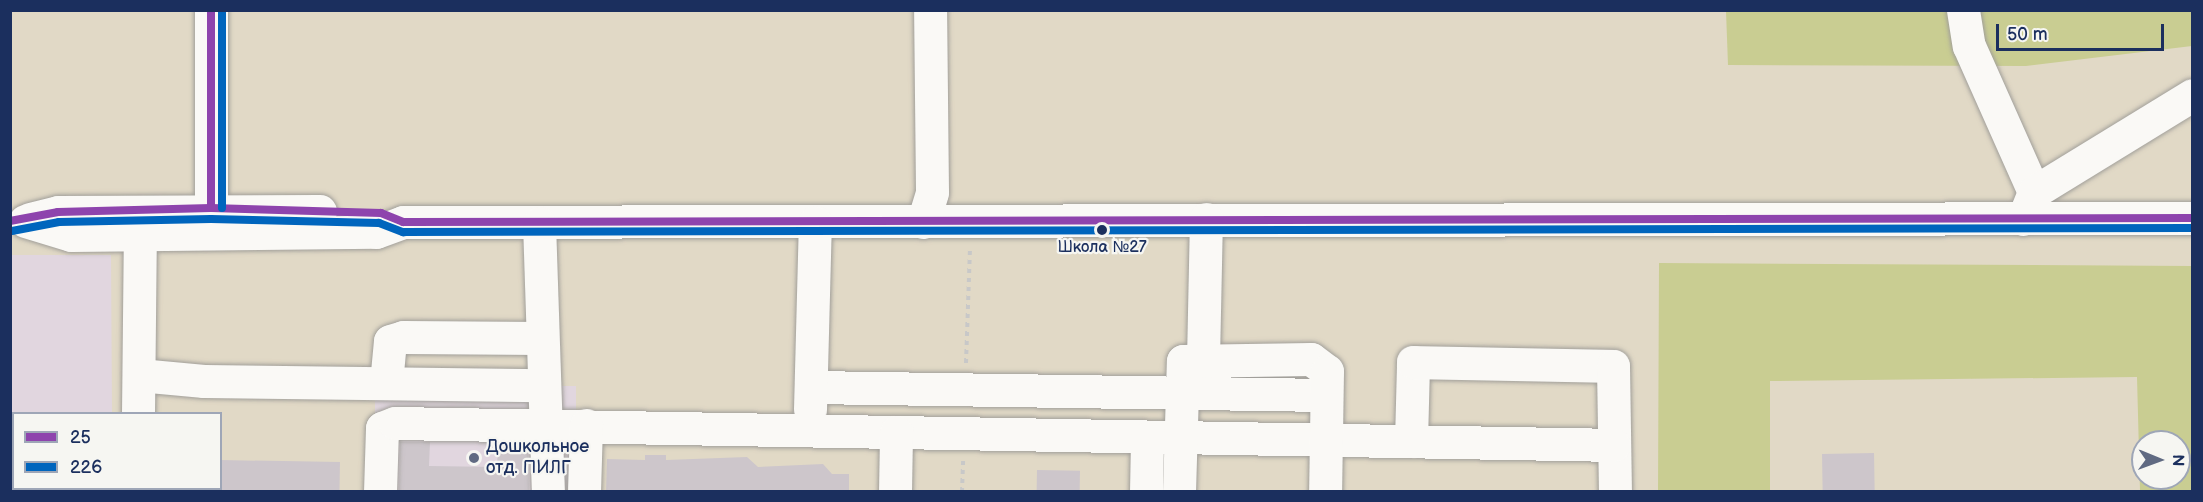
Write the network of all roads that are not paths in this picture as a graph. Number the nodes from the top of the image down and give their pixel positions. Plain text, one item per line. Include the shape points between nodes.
1 (211, 10) edge
2 (930, 10) edge
3 (1964, 10) edge
4 (2193, 95) edge
5 (2029, 205) junction
6 (2193, 218) edge
7 (1206, 219) junction
8 (18, 221) edge
9 (211, 221) junction
10 (815, 222) junction
11 (923, 222) junction
12 (539, 223) junction
13 (140, 234) junction
14 (541, 338) junction
15 (1203, 360) junction
16 (139, 375) junction
17 (386, 383) junction
18 (542, 385) junction
19 (811, 387) junction
20 (1182, 392) junction
21 (1326, 395) junction
22 (138, 412) edge
23 (549, 424) junction
24 (586, 425) junction
25 (810, 430) junction
26 (896, 432) junction
27 (1147, 438) junction
28 (1181, 439) junction
29 (1326, 439) junction
30 (1411, 441) junction
31 (1614, 445) junction
32 (380, 492) edge
33 (548, 492) edge
34 (584, 492) edge
35 (895, 492) edge
36 (1146, 492) edge
37 (1179, 492) edge
38 (1325, 492) edge
39 (1615, 492) edge

1 - 9 street
2 - 11 street via 932,192
3 - 5 street via 1969,46
4 - 5 street
5 - 6 street
5 - 7 street
7 - 11 street
7 - 15 street
8 - 9 street via 58,212
8 - 13 street via 71,235
9 - 12 street via 381,213 403,222
9 - 13 street
10 - 11 street
10 - 12 street
10 - 19 street
12 - 14 street
13 - 16 street
14 - 17 street via 403,337 390,341
14 - 18 street
15 - 20 street via 1183,361
15 - 21 street via 1311,358 1326,371
16 - 17 street
16 - 22 street
17 - 18 street
18 - 23 street
19 - 20 street
19 - 25 street
20 - 21 street
20 - 28 street
21 - 29 street
23 - 24 street
23 - 32 street via 389,423 381,436
23 - 33 street
24 - 25 street
24 - 34 street
25 - 26 street
26 - 27 street
26 - 35 street
27 - 28 street
27 - 36 street
28 - 29 street
28 - 37 street
29 - 30 street
29 - 38 street
30 - 31 street
30 - 31 street via 1413,362 1424,362 1613,366
31 - 39 street

